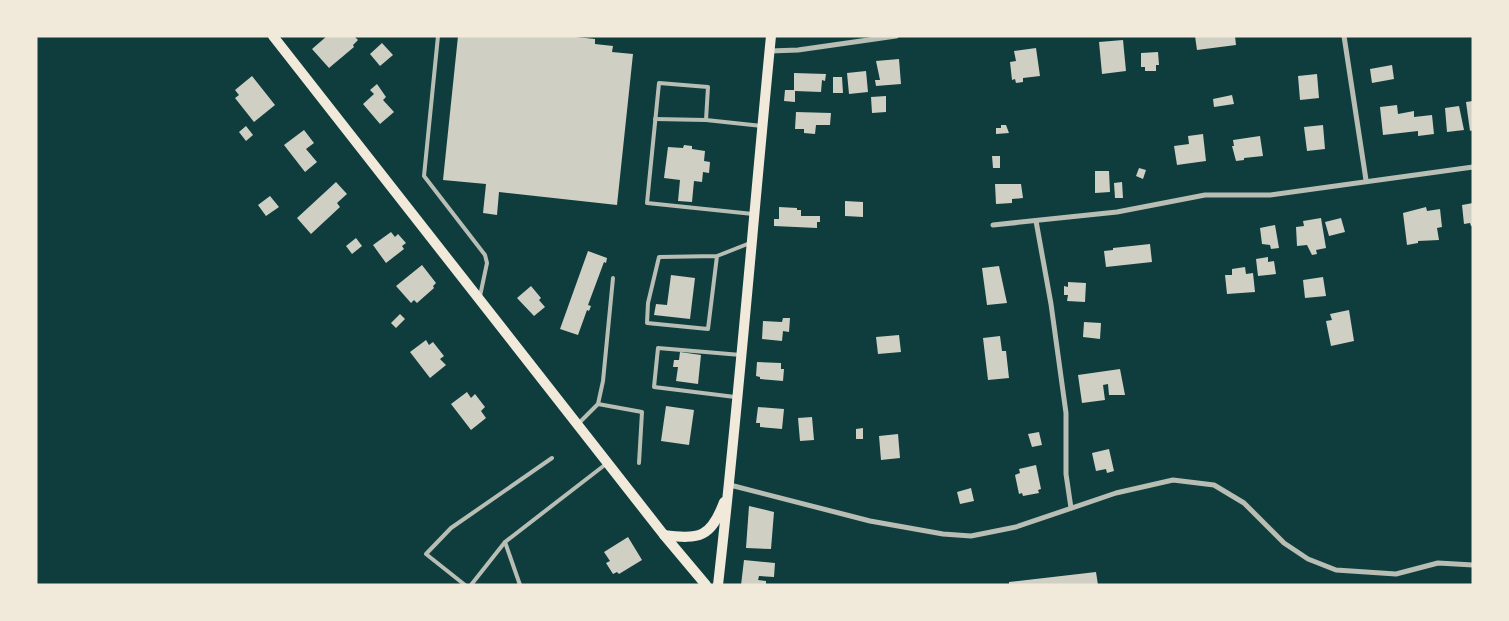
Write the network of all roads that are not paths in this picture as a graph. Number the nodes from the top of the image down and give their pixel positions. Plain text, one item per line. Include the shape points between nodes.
1 (274, 36) edge
2 (438, 36) edge
3 (771, 36) edge
4 (896, 36) edge
5 (1344, 36) edge
6 (770, 51) junction
7 (655, 119) junction
8 (706, 120) junction
9 (762, 126) junction
10 (1473, 167) edge
11 (1366, 180) junction
12 (753, 214) junction
13 (1036, 221) junction
14 (992, 225) dead end
15 (750, 243) junction
16 (717, 256) junction
17 (613, 278) dead end
18 (480, 298) junction
19 (741, 355) junction
20 (738, 397) junction
21 (598, 404) junction
22 (578, 424) junction
23 (552, 458) dead end
24 (608, 463) junction
25 (639, 463) dead end
26 (730, 485) junction
27 (1072, 508) junction
28 (664, 535) junction
29 (505, 542) junction
30 (1473, 565) edge
31 (465, 585) edge
32 (471, 585) edge
33 (520, 585) edge
34 (706, 585) edge
35 (718, 585) edge

1 - 18 main road
2 - 18 lane via 424,176 485,255 487,262
3 - 6 main road
4 - 6 street
5 - 11 street
6 - 9 main road
7 - 8 lane
7 - 8 lane via 659,82 708,87
7 - 12 lane via 647,203
8 - 9 lane
9 - 12 main road
10 - 11 street
11 - 13 street via 1270,195 1205,195 1117,212
12 - 15 main road
13 - 14 street
13 - 27 street via 1066,414 1066,474
15 - 16 lane
15 - 19 main road
16 - 16 lane via 659,257 648,303 647,323 708,329
17 - 21 lane
18 - 22 main road
19 - 20 main road
19 - 20 lane via 658,348 654,387
20 - 26 main road
21 - 22 lane
21 - 25 lane via 642,412
22 - 24 main road
23 - 31 lane via 451,528 426,554
24 - 28 main road
24 - 29 lane
26 - 27 street via 870,521 943,534 975,535 1016,527
26 - 28 main road via 716,522 704,533 693,537
26 - 35 main road
27 - 30 street via 1116,493 1173,480 1214,485 1244,503 1284,543 1308,559 1336,570 1396,574 1438,564
28 - 34 main road
29 - 32 lane
29 - 33 lane

